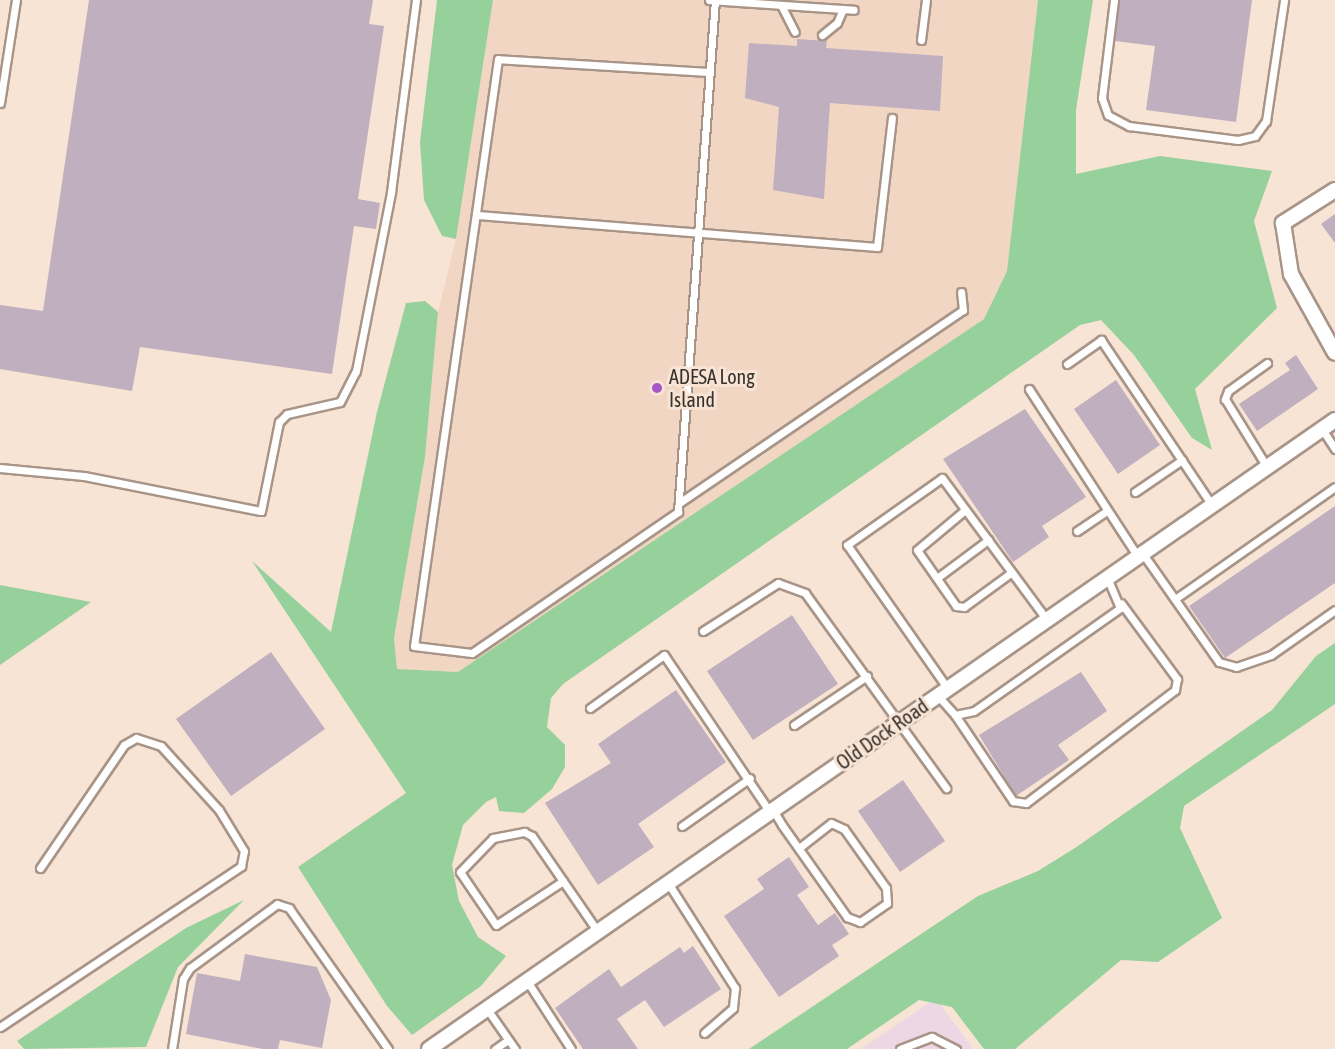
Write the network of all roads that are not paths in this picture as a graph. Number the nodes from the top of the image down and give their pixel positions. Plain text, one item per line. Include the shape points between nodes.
1 (16, 0) edge
2 (416, 0) edge
3 (709, 0) edge
4 (715, 0) edge
5 (926, 0) edge
6 (1114, 0) edge
7 (1284, 0) edge
8 (781, 5) junction
9 (843, 9) junction
10 (854, 10) dead end
11 (795, 32) dead end
12 (822, 35) dead end
13 (921, 40) dead end
14 (709, 72) junction
15 (0, 103) edge
16 (891, 118) dead end
17 (1335, 190) edge
18 (478, 215) junction
19 (697, 232) junction
20 (962, 292) dead end
21 (1335, 353) edge
22 (1267, 363) dead end
23 (1067, 364) dead end
24 (1029, 389) dead end
25 (1335, 420) edge
26 (1322, 429) junction
27 (1335, 449) edge
28 (1182, 459) junction
29 (1267, 467) junction
30 (0, 468) edge
31 (1335, 487) edge
32 (1135, 492) dead end
33 (679, 503) junction
34 (1213, 505) junction
35 (965, 510) junction
36 (1107, 510) junction
37 (1077, 531) dead end
38 (988, 540) junction
39 (1140, 555) junction
40 (1012, 572) junction
41 (937, 578) junction
42 (1107, 578) junction
43 (1175, 599) junction
44 (1121, 603) junction
45 (1335, 610) edge
46 (1047, 620) junction
47 (703, 631) dead end
48 (867, 676) junction
49 (943, 692) junction
50 (590, 708) dead end
51 (955, 715) junction
52 (900, 722) junction
53 (794, 725) dead end
54 (750, 778) junction
55 (946, 788) dead end
56 (771, 811) junction
57 (682, 826) dead end
58 (799, 848) junction
59 (40, 868) dead end
60 (563, 881) junction
61 (668, 883) junction
62 (598, 932) junction
63 (527, 981) junction
64 (487, 1009) junction
65 (0, 1027) edge
66 (704, 1033) dead end
67 (508, 1040) junction
68 (172, 1049) edge
69 (388, 1049) edge
70 (429, 1049) edge
71 (495, 1049) edge
72 (515, 1049) edge
73 (571, 1049) edge
74 (900, 1049) edge
75 (956, 1049) edge

1 - 15 lane
2 - 30 lane via 391,192 356,371 340,402 287,414 279,422 261,511 84,476
3 - 4 lane
4 - 8 lane
4 - 14 lane
5 - 13 lane
6 - 7 lane via 1102,98 1108,115 1129,126 1238,140 1255,136 1266,121
8 - 9 lane
8 - 11 lane
9 - 10 lane
9 - 12 lane via 837,23
14 - 18 lane via 498,59
14 - 19 lane
16 - 19 lane via 877,247
17 - 21 street via 1283,223 1292,274
18 - 19 lane
18 - 33 lane via 414,646 472,653 678,512
19 - 33 lane
20 - 33 lane via 963,310
22 - 29 lane via 1225,399
23 - 28 lane via 1101,340
24 - 36 lane
25 - 26 street, Old Dock Road
26 - 27 lane
26 - 29 street, Old Dock Road
28 - 32 lane
28 - 34 lane
29 - 34 street, Old Dock Road
31 - 43 lane
34 - 39 street, Old Dock Road
35 - 38 lane
35 - 41 lane via 919,543 917,550
35 - 49 lane via 942,478 847,545
36 - 37 lane
36 - 39 lane
38 - 40 lane
38 - 41 lane
39 - 42 street, Old Dock Road
39 - 43 lane
40 - 41 lane via 964,607 956,606
40 - 46 lane
42 - 44 lane
42 - 46 street, Old Dock Road
43 - 45 lane via 1219,662 1236,667 1271,655
44 - 51 lane via 974,711
44 - 51 lane via 1177,679 1175,690 1026,803 1013,801
46 - 49 street, Old Dock Road
47 - 48 lane via 778,583 805,593
48 - 52 lane
48 - 53 lane
49 - 51 lane
49 - 52 street, Old Dock Road
50 - 54 lane via 664,655
52 - 55 lane
52 - 56 street, Old Dock Road
54 - 56 lane
54 - 57 lane
56 - 58 lane
56 - 61 street, Old Dock Road
58 - 58 lane via 847,917 860,922 887,903 886,888 844,829 831,823
59 - 65 lane via 124,745 136,738 161,746 219,810 244,851 241,866
60 - 60 lane via 532,836 516,831 493,838 460,872 499,926
60 - 62 lane
61 - 62 street, Old Dock Road
61 - 66 lane via 735,988 733,1008
62 - 63 street, Old Dock Road
63 - 64 street, Old Dock Road
63 - 73 lane
64 - 67 lane
64 - 70 street, Old Dock Road
67 - 71 lane
67 - 72 lane
68 - 69 lane via 183,978 190,968 277,904 289,908
74 - 75 lane via 932,1037

